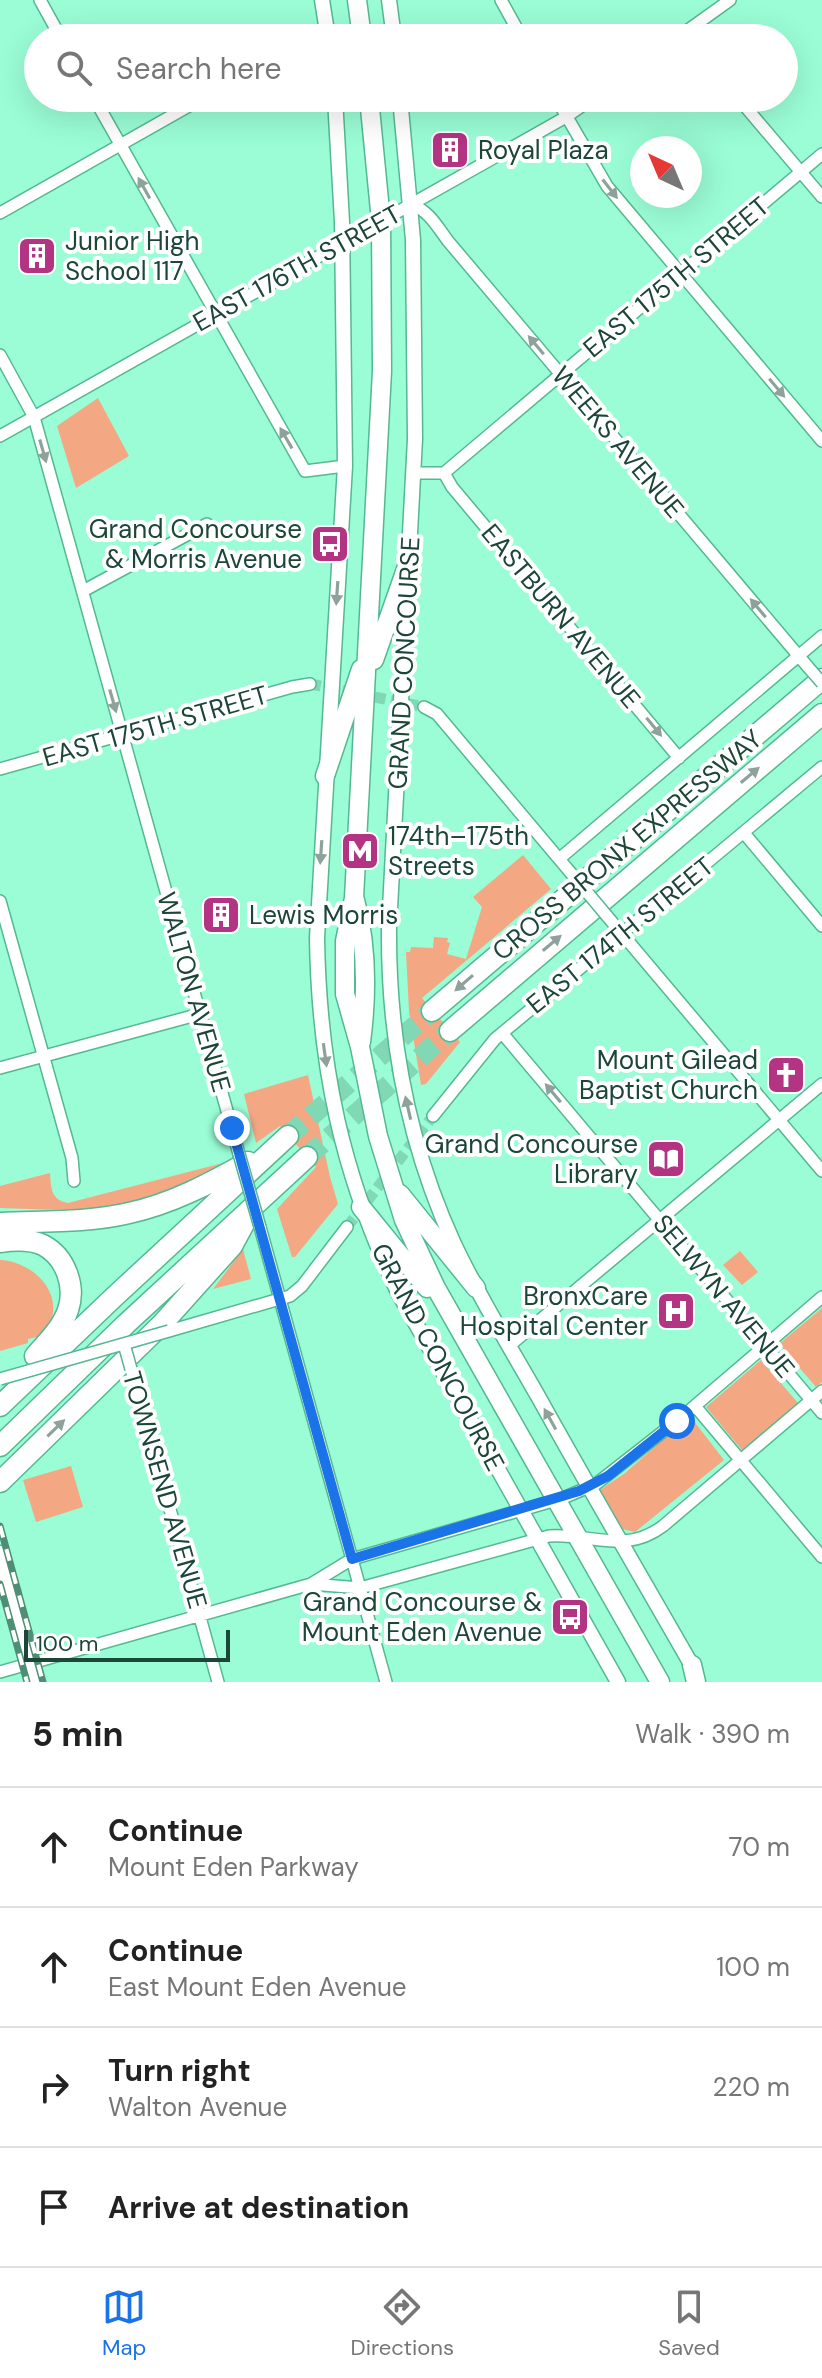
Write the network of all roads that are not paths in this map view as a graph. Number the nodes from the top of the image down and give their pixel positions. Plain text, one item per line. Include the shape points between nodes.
1 (40, 0) edge
2 (322, 0) edge
3 (357, 0) edge
4 (389, 0) edge
5 (501, 0) edge
6 (730, 0) edge
7 (53, 24) edge
8 (326, 24) edge
9 (360, 24) edge
10 (392, 24) edge
11 (514, 24) edge
12 (700, 24) edge
13 (102, 112) edge
14 (178, 112) edge
15 (337, 112) edge
16 (370, 112) edge
17 (401, 112) edge
18 (563, 112) edge
19 (573, 112) edge
20 (750, 112) edge
21 (566, 117) junction
22 (120, 145) junction
23 (822, 154) edge
24 (801, 172) junction
25 (822, 197) edge
26 (411, 204) junction
27 (0, 213) edge
28 (381, 221) junction
29 (343, 242) junction
30 (680, 273) junction
31 (215, 314) junction
32 (0, 355) edge
33 (561, 374) junction
34 (34, 417) junction
35 (0, 436) edge
36 (822, 441) edge
37 (345, 466) junction
38 (414, 473) junction
39 (444, 473) junction
40 (207, 524) dead end
41 (410, 558) junction
42 (83, 591) junction
43 (822, 636) edge
44 (369, 643) junction
45 (799, 656) junction
46 (817, 677) edge
47 (367, 681) junction
48 (310, 684) tunnel mouth
49 (424, 707) tunnel mouth
50 (822, 714) edge
51 (123, 735) junction
52 (679, 758) junction
53 (822, 767) edge
54 (0, 769) edge
55 (325, 776) junction
56 (744, 833) junction
57 (559, 859) junction
58 (0, 901) edge
59 (822, 926) edge
60 (622, 933) junction
61 (432, 1011) tunnel mouth
62 (200, 1014) junction
63 (450, 1031) tunnel mouth
64 (502, 1033) junction
65 (43, 1056) junction
66 (0, 1068) edge
67 (822, 1084) edge
68 (433, 1116) tunnel mouth
69 (779, 1120) junction
70 (307, 1157) tunnel mouth
71 (822, 1171) edge
72 (74, 1181) dead end
73 (392, 1184) junction
74 (361, 1207) junction
75 (252, 1208) junction
76 (0, 1216) edge
77 (661, 1220) junction
78 (45, 1221) junction
79 (0, 1223) edge
80 (347, 1227) tunnel mouth
81 (0, 1242) edge
82 (476, 1288) junction
83 (822, 1297) edge
84 (280, 1300) junction
85 (455, 1322) junction
86 (124, 1344) junction
87 (766, 1345) junction
88 (509, 1346) junction
89 (0, 1379) edge
90 (822, 1391) edge
91 (0, 1399) edge
92 (812, 1400) junction
93 (0, 1406) edge
94 (695, 1406) junction
95 (822, 1413) edge
96 (0, 1446) edge
97 (741, 1460) junction
98 (0, 1482) edge
99 (589, 1487) junction
100 (555, 1500) junction
101 (521, 1510) junction
102 (576, 1537) junction
103 (537, 1538) junction
104 (621, 1542) junction
105 (0, 1554) edge
106 (822, 1557) edge
107 (352, 1559) junction
108 (311, 1584) junction
109 (360, 1588) junction
110 (5, 1589) edge
111 (200, 1616) junction
112 (30, 1663) junction
113 (0, 1672) edge
114 (696, 1676) edge
115 (36, 1682) edge
116 (218, 1682) edge
117 (386, 1682) edge
118 (618, 1682) edge
119 (660, 1682) edge

1 - 7 street
2 - 8 street
3 - 9 main road
4 - 10 street
5 - 11 street
6 - 12 street
13 - 22 street
14 - 22 street
15 - 29 street, GRAND CONCOURSE
16 - 28 main road, GRAND CONCOURSE
17 - 26 street, GRAND CONCOURSE
18 - 21 street
19 - 21 street, EAST 176TH STREET
20 - 24 street
21 - 26 street, EAST 176TH STREET
21 -> 30 street via 601,178
22 - 27 street
31 -> 22 street
23 - 24 street, EAST 175TH STREET
24 - 25 street
24 - 30 street, EAST 175TH STREET
26 - 28 street, EAST 176TH STREET
33 -> 26 street, WEEKS AVENUE via 434,220
26 - 38 street, GRAND CONCOURSE
28 - 29 street, EAST 176TH STREET
28 - 44 main road, GRAND CONCOURSE via 382,371
29 - 31 street, EAST 176TH STREET
29 - 37 street, GRAND CONCOURSE
30 - 33 street, EAST 175TH STREET
30 -> 36 street
31 - 34 street, EAST 176TH STREET
37 -> 31 street via 305,471
32 - 34 street, WALTON AVENUE
33 - 39 street, EAST 175TH STREET
45 -> 33 street, WEEKS AVENUE
34 - 35 street, EAST 176TH STREET
34 -> 42 street, WALTON AVENUE
37 -> 55 street, GRAND CONCOURSE
38 - 39 street
38 - 41 street, GRAND CONCOURSE
39 -> 52 street, EASTBURN AVENUE
40 - 42 street
41 - 47 main road
82 -> 41 street, GRAND CONCOURSE via 440,1213 415,1137 391,1005 389,927
42 -> 51 street, WALTON AVENUE
43 - 45 street
44 - 47 main road, GRAND CONCOURSE
44 - 55 main road
45 - 46 street, WEEKS AVENUE
45 - 52 street
46 -> 61 highway, CROSS BRONX EXPRESSWAY
47 - 73 main road, GRAND CONCOURSE via 344,977
48 - 51 street, EAST 175TH STREET
49 - 57 street via 437,714
63 -> 50 highway, CROSS BRONX EXPRESSWAY
51 - 54 street, EAST 175TH STREET
51 - 62 street, WALTON AVENUE
52 - 57 street
53 - 56 street, EAST 174TH STREET
55 -> 74 street, GRAND CONCOURSE via 317,938 321,1023 335,1115
56 - 59 street
56 - 60 street, EAST 174TH STREET
57 - 60 street, bridge
58 - 65 street
60 - 64 street, EAST 174TH STREET
60 - 69 street
62 - 65 street
62 - 84 street, WALTON AVENUE, bridge
64 - 68 street, EAST 174TH STREET
77 -> 64 street, SELWYN AVENUE
65 - 66 street
65 - 72 street
67 - 69 street
69 - 71 street
69 - 77 street
70 - 75 highway
73 - 82 main road
73 - 85 main road, GRAND CONCOURSE via 419,1255
74 - 85 main road
74 - 101 street, GRAND CONCOURSE via 406,1309
75 - 96 highway
98 -> 75 highway via 162,1324 232,1246
76 - 78 highway
77 - 87 street, SELWYN AVENUE
77 - 88 street
78 - 79 highway
78 - 93 highway via 95,1219 153,1207 211,1182 288,1136
80 - 84 street via 298,1290
81 - 91 highway via 29,1241 47,1248 66,1270 71,1292 59,1326
82 - 88 street, GRAND CONCOURSE
83 - 87 street
84 - 86 street, bridge
84 - 107 street, WALTON AVENUE
85 - 100 main road, GRAND CONCOURSE
86 - 89 street, bridge
86 - 111 street, TOWNSEND AVENUE, bridge
87 - 92 street, SELWYN AVENUE
87 - 94 street
99 -> 88 street, GRAND CONCOURSE
90 - 92 street
92 - 95 street, SELWYN AVENUE
92 - 97 street
94 - 97 street
94 - 99 street
97 - 104 street via 654,1533
97 - 106 street
99 - 100 street
99 - 104 street, GRAND CONCOURSE
100 - 101 street
100 - 102 main road, GRAND CONCOURSE
101 - 103 street, GRAND CONCOURSE
101 - 107 street
102 - 103 street
102 - 104 street
102 - 119 main road, GRAND CONCOURSE
103 - 109 street
103 - 118 street, GRAND CONCOURSE
104 - 114 street, GRAND CONCOURSE
105 - 110 main road
107 - 108 street
107 - 109 street, WALTON AVENUE
108 - 109 street
108 - 111 street
109 - 117 street, WALTON AVENUE
110 - 112 main road
111 - 112 street
111 - 116 street, TOWNSEND AVENUE
112 - 113 street
112 - 115 main road

